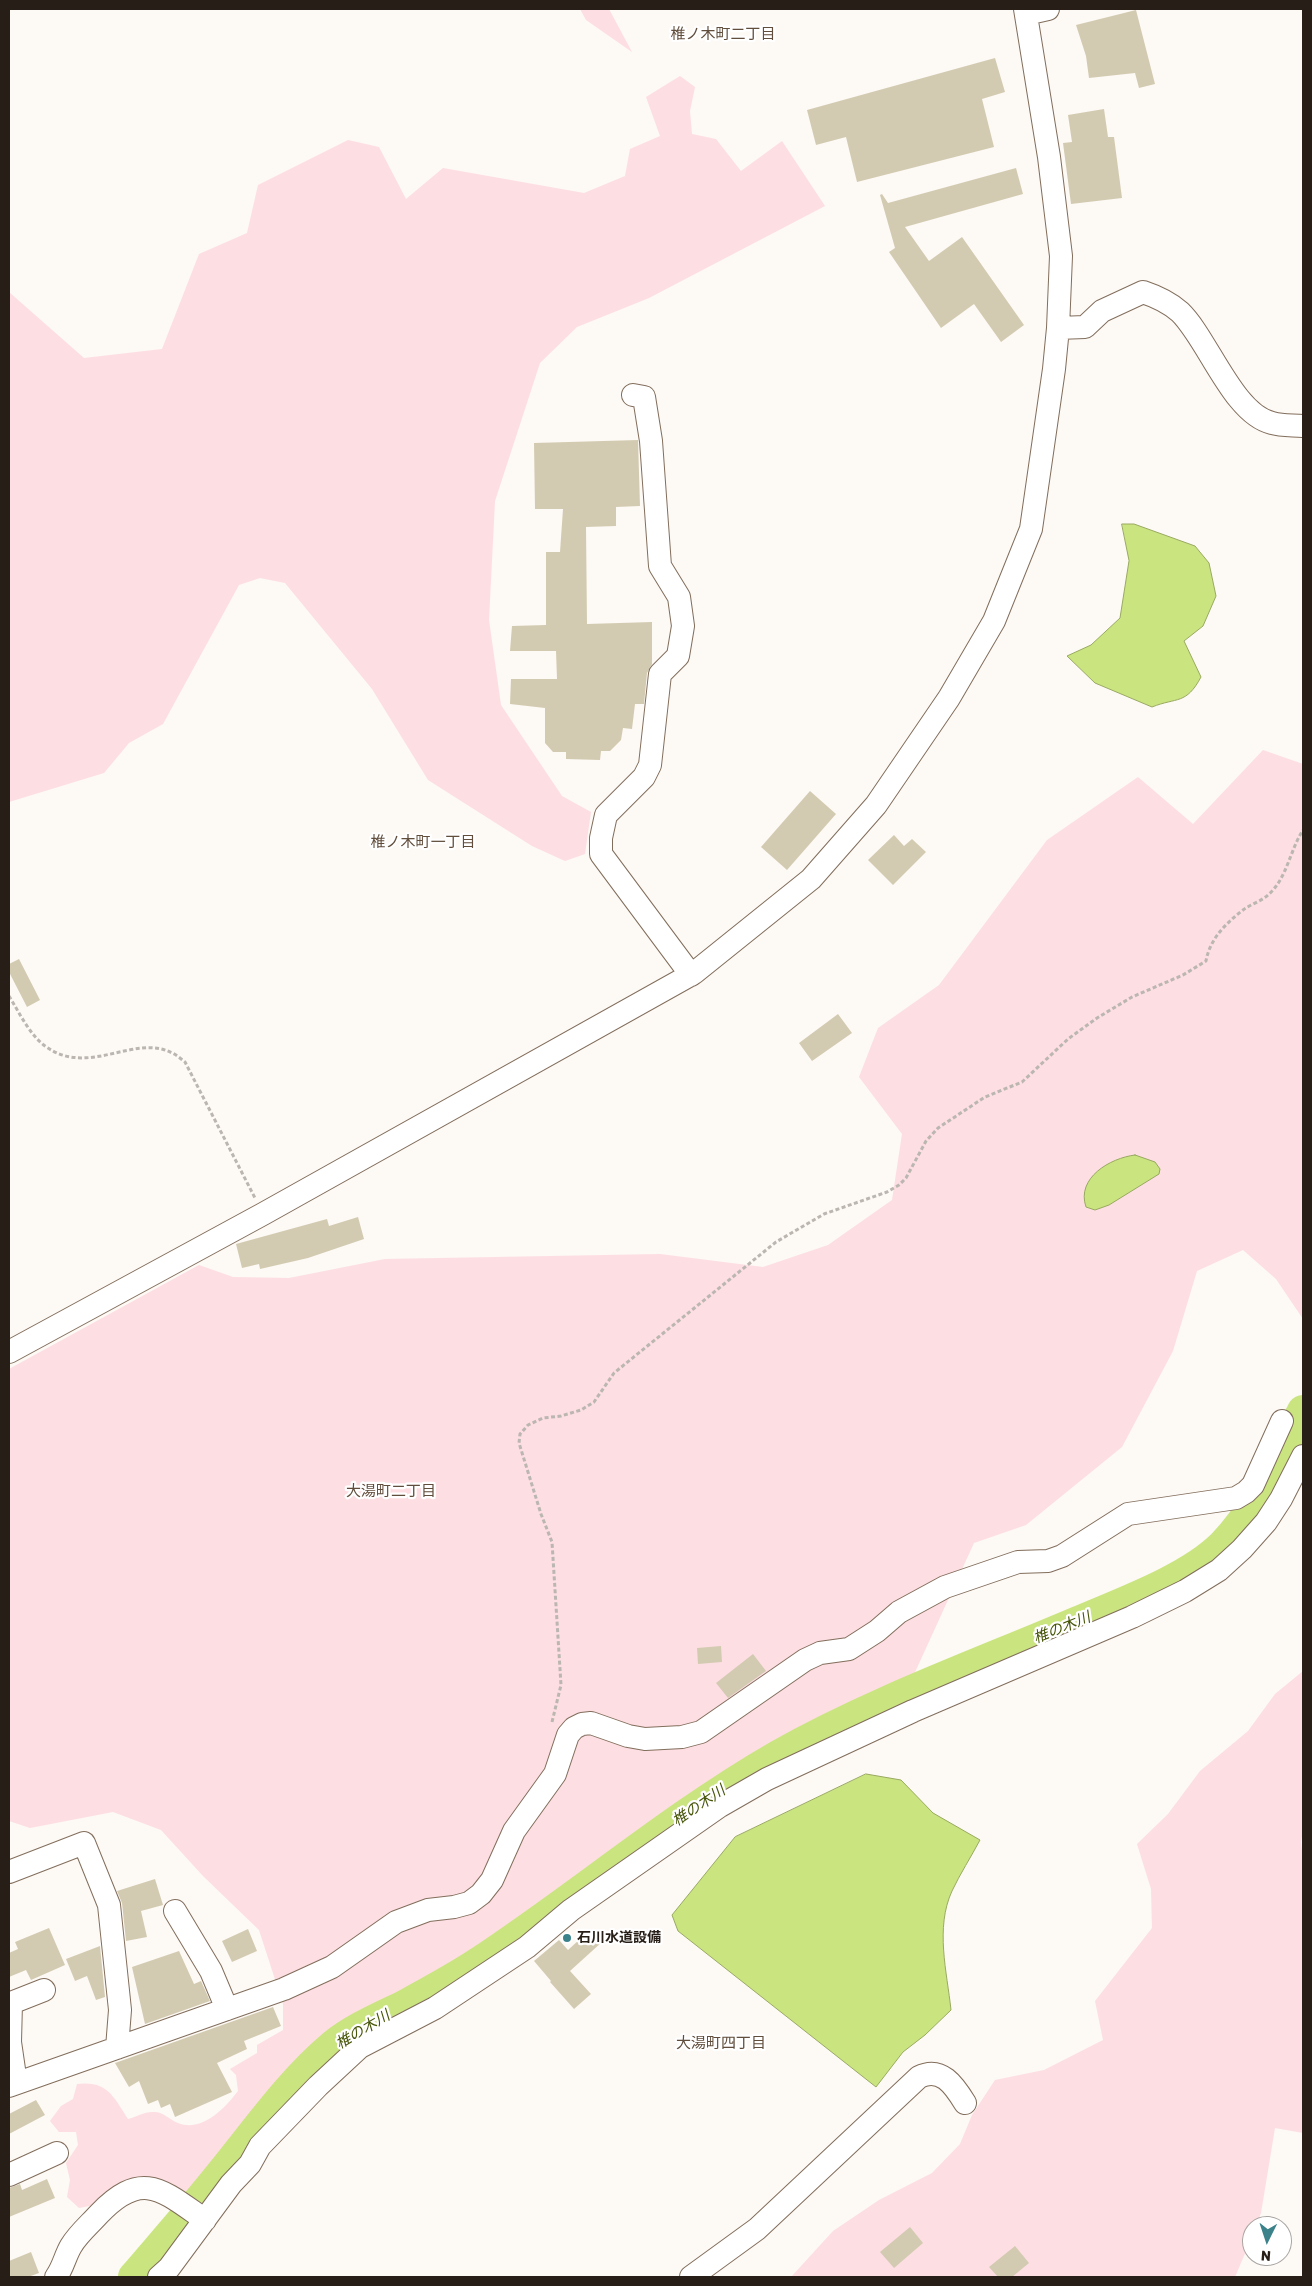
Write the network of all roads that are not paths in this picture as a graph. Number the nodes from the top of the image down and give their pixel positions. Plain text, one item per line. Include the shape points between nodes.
1 (1048, 9) edge
2 (1025, 12) edge
3 (1058, 328) junction
4 (633, 395) dead end
5 (1303, 426) edge
6 (691, 975) junction
7 (9, 1352) edge
8 (1282, 1421) dead end
9 (1303, 1456) edge
10 (9, 1872) edge
11 (175, 1911) dead end
12 (44, 1990) dead end
13 (227, 2009) junction
14 (117, 2048) junction
15 (13, 2085) edge
16 (965, 2103) dead end
17 (57, 2153) dead end
18 (9, 2175) edge
19 (205, 2220) junction
20 (56, 2277) edge
21 (159, 2277) edge
22 (691, 2277) edge

1 - 2 street
2 - 3 street via 1049,157 1061,256
3 - 5 street via 1085,327 1102,312 1143,292 1156,296 1180,312 1249,410 1271,423
3 - 6 street via 1039,486 1030,529 994,621 949,698 876,805 811,879
4 - 6 street via 644,397 651,441 660,566 679,597 683,626 678,656 660,674 650,765 644,777 606,815 601,854
6 - 7 street
8 - 13 street via 1252,1485 1236,1498 1128,1514 1062,1556 1048,1561 1018,1562 945,1587 899,1612 855,1646 820,1653 805,1660 701,1732 682,1737 645,1739 591,1723 574,1728 568,1735 555,1774 514,1831 492,1880 481,1894 462,1905 428,1910 396,1922 332,1967 284,1989
9 - 19 street via 1266,1522 1219,1570 1132,1617 913,1711 767,1779 720,1806 571,1910 527,1946 443,2002 360,2047 260,2146 250,2164
10 - 14 street via 84,1843 109,1906 120,2010
11 - 13 street via 211,1971
12 - 15 street via 10,2003
13 - 14 street
14 - 15 street
16 - 22 street via 956,2087 939,2074 928,2072 919,2077 757,2229
17 - 18 street
19 - 20 street via 166,2192 136,2188 112,2202 71,2245
19 - 21 street

